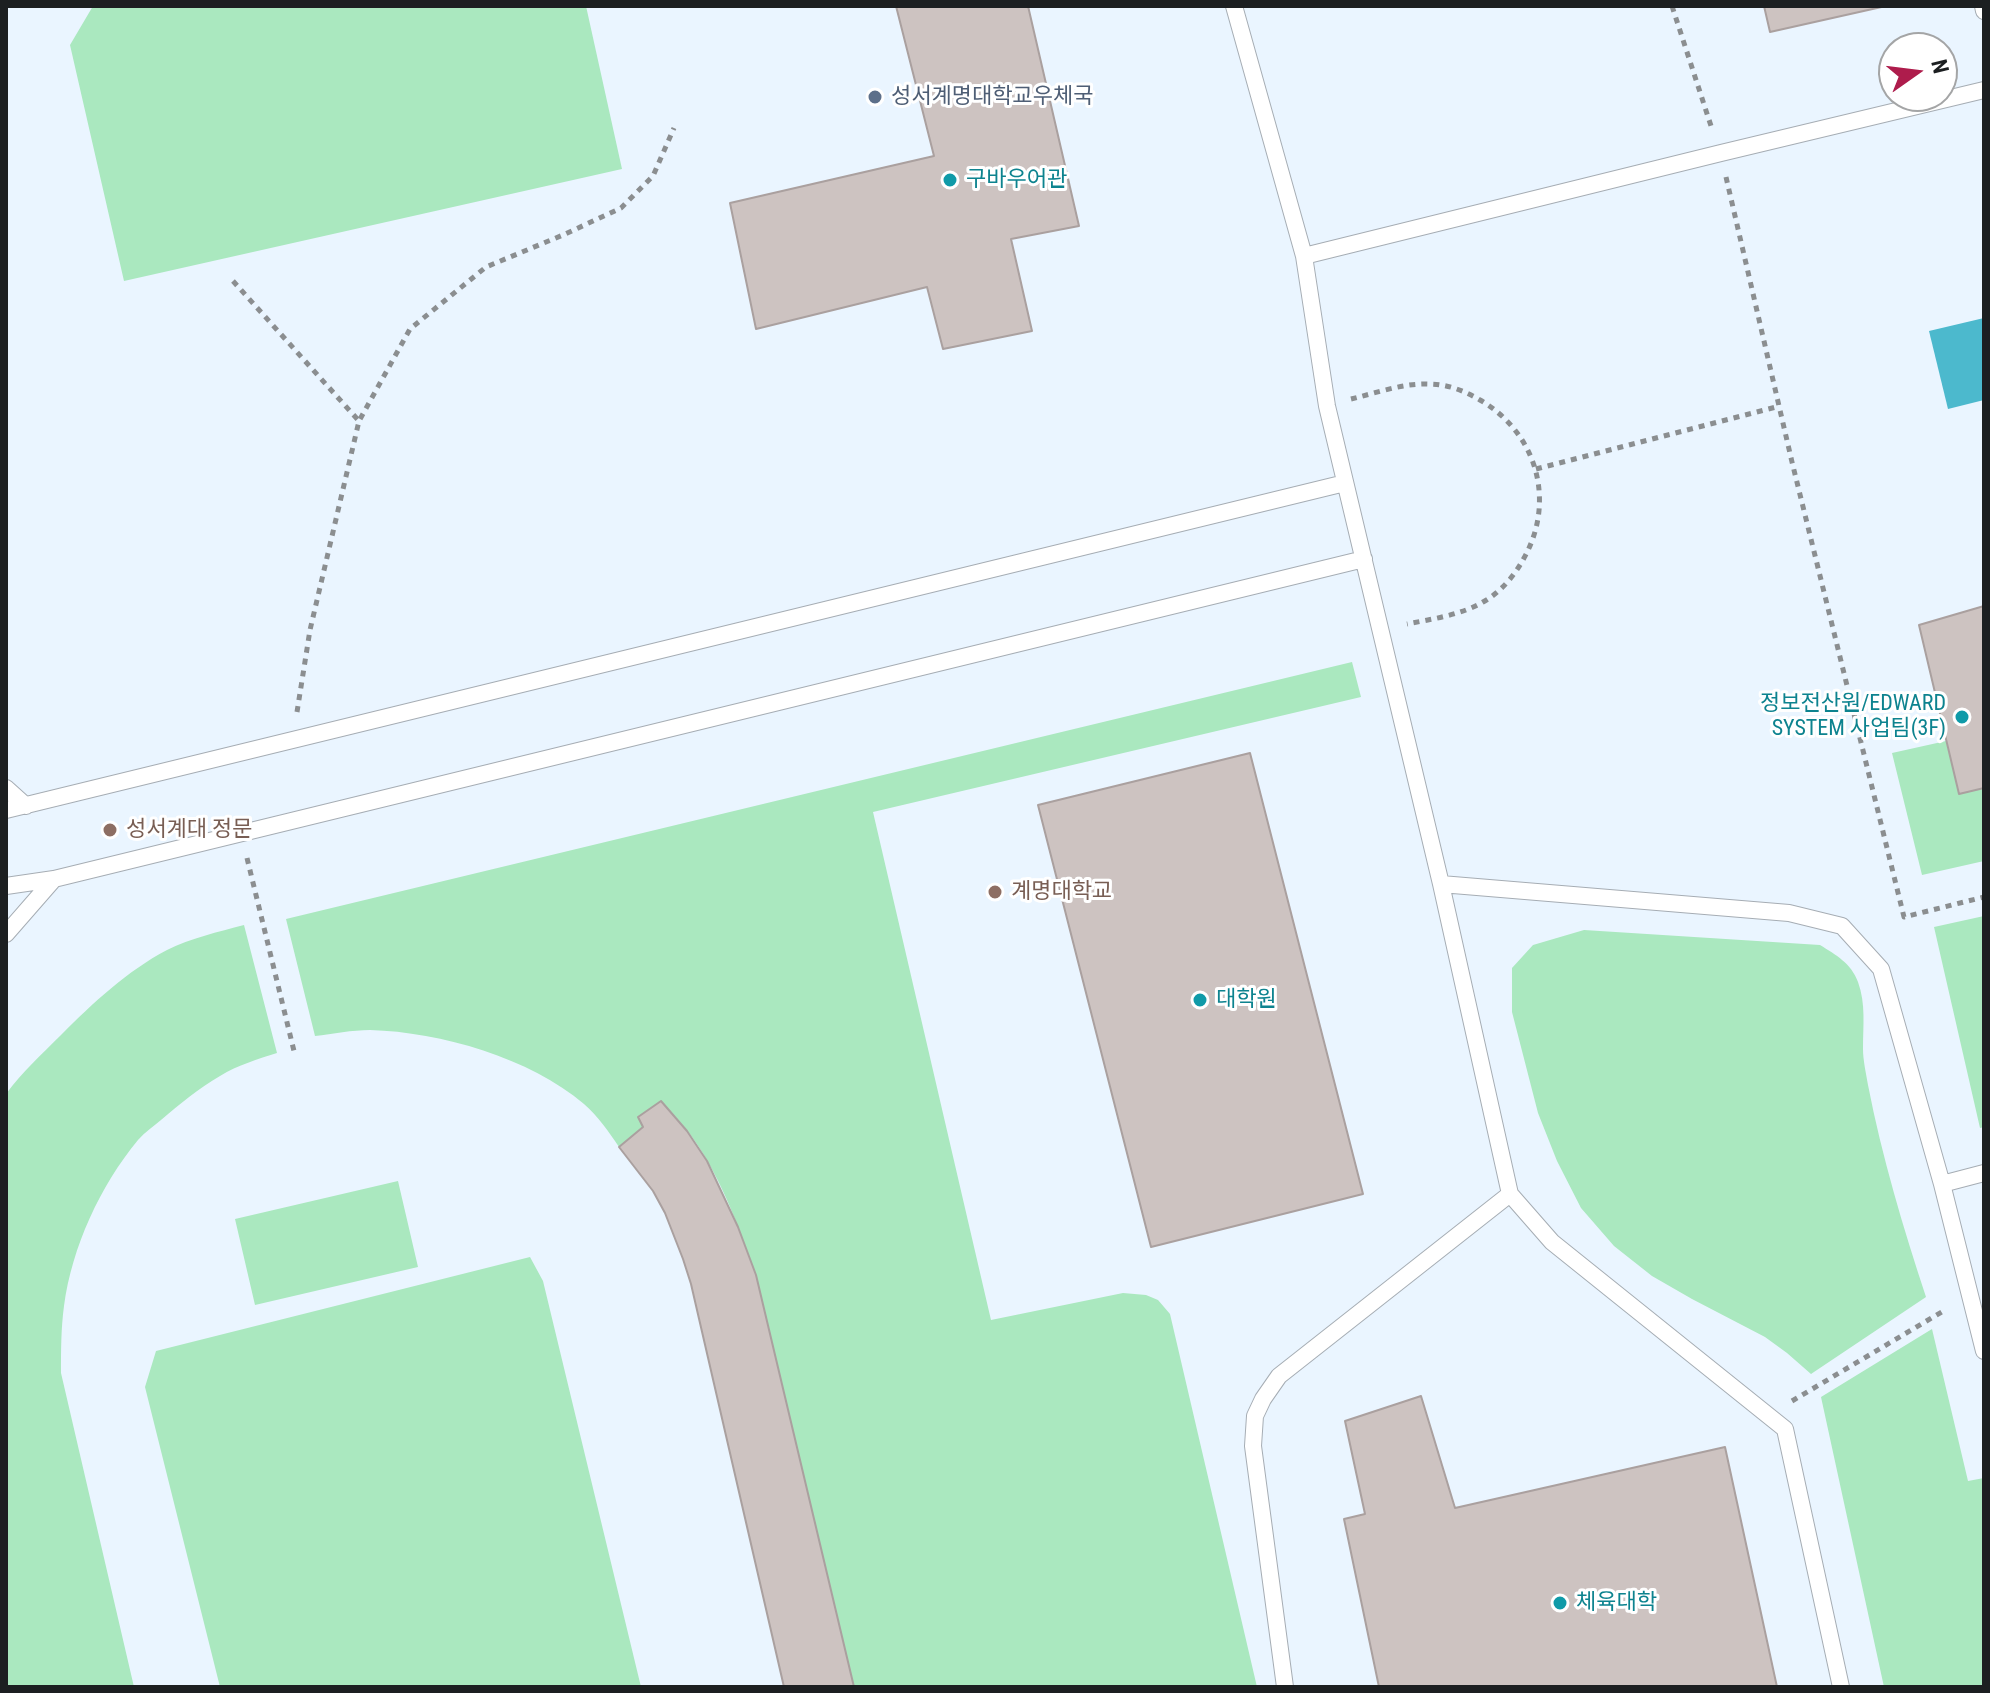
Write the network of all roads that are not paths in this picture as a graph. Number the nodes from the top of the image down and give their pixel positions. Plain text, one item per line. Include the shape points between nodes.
1 (1234, 6) edge
2 (1984, 90) edge
3 (1304, 256) junction
4 (1345, 483) junction
5 (1364, 559) junction
6 (6, 788) edge
7 (26, 806) junction
8 (6, 810) edge
9 (54, 879) junction
10 (1441, 884) junction
11 (6, 886) edge
12 (6, 934) edge
13 (1984, 1173) edge
14 (1942, 1184) junction
15 (1510, 1194) junction
16 (1984, 1351) edge
17 (1285, 1687) edge
18 (1841, 1687) edge

1 - 3 lane
2 - 3 lane
3 - 4 lane via 1327,406
4 - 5 lane
4 - 7 lane
5 - 9 lane
5 - 10 lane
6 - 7 lane
7 - 8 lane
9 - 11 lane
9 - 12 lane
10 - 14 lane via 1789,913 1842,926 1881,969
10 - 15 lane
13 - 14 lane
14 - 16 lane
15 - 17 lane via 1279,1376 1255,1416 1253,1446
15 - 18 lane via 1552,1242 1785,1429

